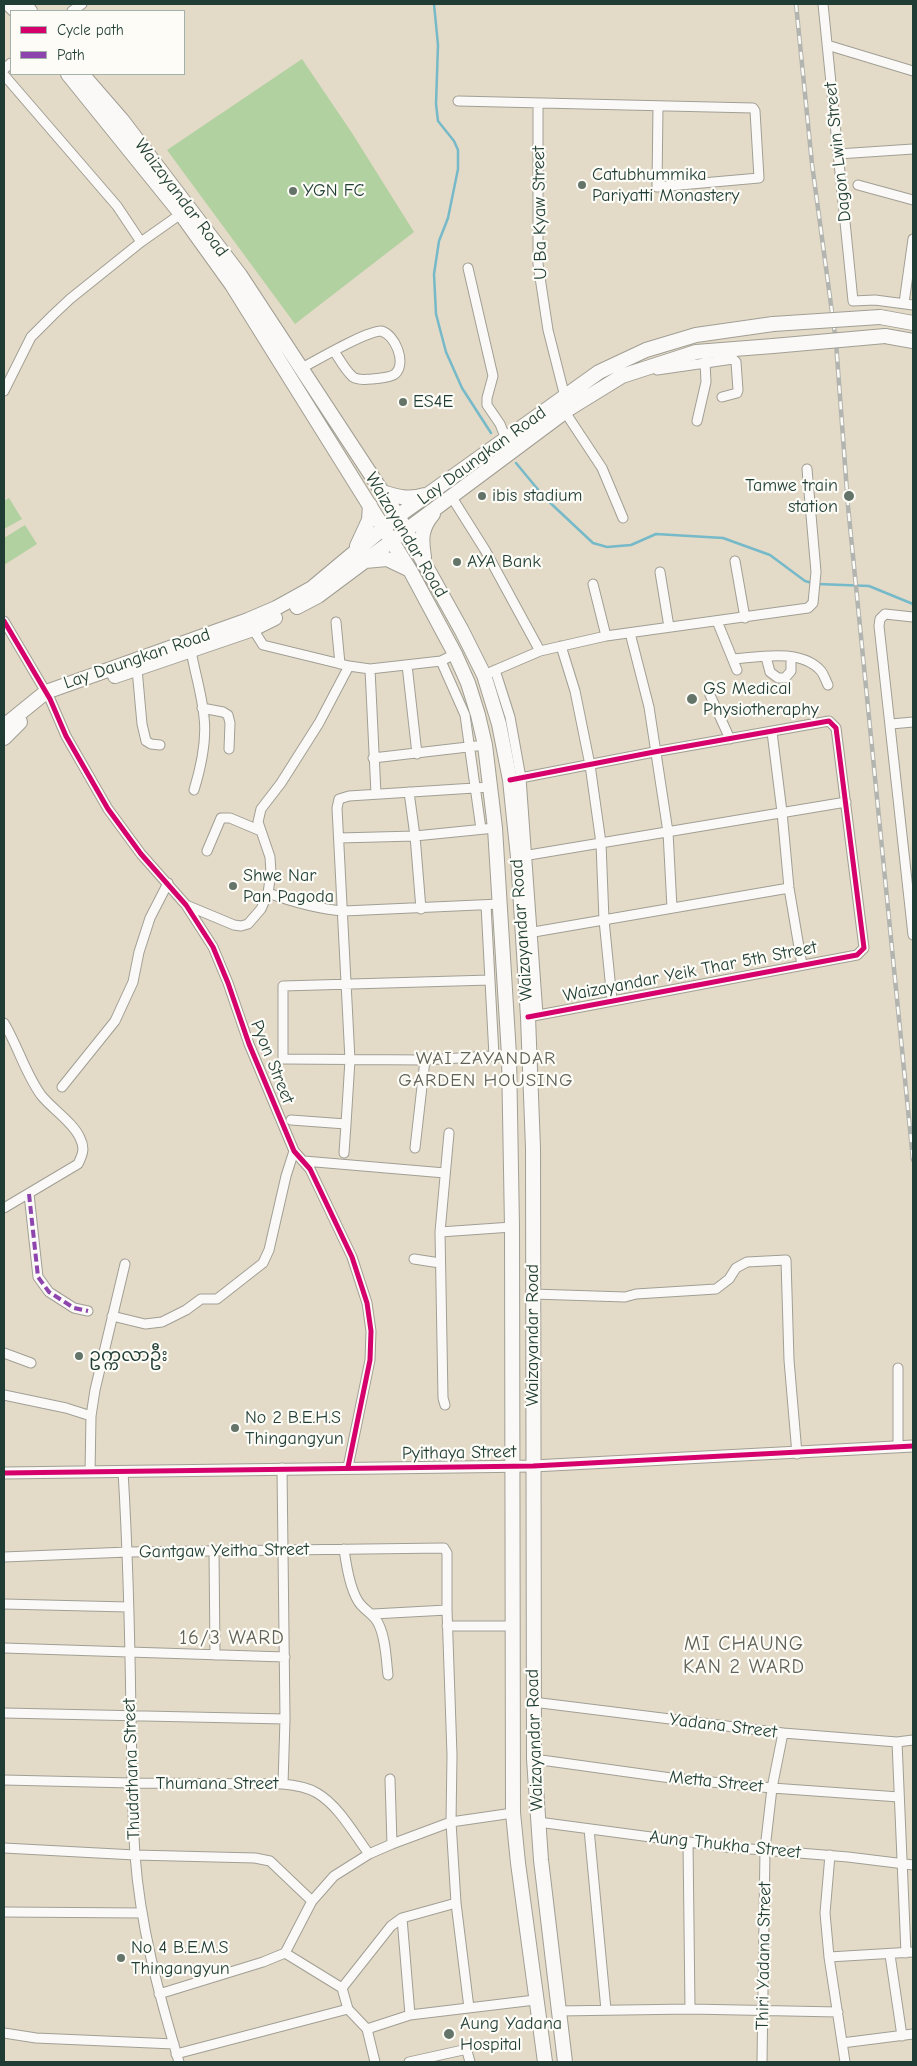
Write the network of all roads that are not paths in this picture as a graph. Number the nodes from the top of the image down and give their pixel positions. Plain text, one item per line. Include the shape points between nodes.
1 (823, 4) edge
2 (827, 45) junction
3 (913, 71) edge
4 (69, 75) edge
5 (83, 75) edge
6 (4, 76) edge
7 (458, 101) dead end
8 (538, 104) junction
9 (658, 106) junction
10 (913, 149) edge
11 (838, 154) junction
12 (858, 185) dead end
13 (913, 200) edge
14 (185, 211) junction
15 (913, 240) edge
16 (141, 242) junction
17 (468, 268) dead end
18 (909, 304) edge
19 (913, 323) edge
20 (913, 341) edge
21 (334, 351) junction
22 (705, 362) junction
23 (300, 369) junction
24 (622, 376) junction
25 (4, 391) edge
26 (722, 397) dead end
27 (566, 406) junction
28 (697, 421) dead end
29 (506, 439) junction
30 (807, 469) dead end
31 (382, 492) junction
32 (432, 492) junction
33 (448, 498) junction
34 (370, 505) junction
35 (398, 516) junction
36 (623, 518) dead end
37 (384, 528) junction
38 (406, 529) junction
39 (392, 540) junction
40 (359, 557) junction
41 (735, 561) dead end
42 (426, 565) junction
43 (411, 572) junction
44 (660, 572) dead end
45 (594, 584) dead end
46 (913, 617) edge
47 (745, 618) junction
48 (4, 621) edge
49 (717, 621) junction
50 (336, 622) dead end
51 (250, 624) junction
52 (669, 627) junction
53 (630, 632) junction
54 (606, 636) junction
55 (561, 646) junction
56 (191, 651) junction
57 (540, 651) junction
58 (455, 654) junction
59 (162, 655) junction
60 (766, 657) junction
61 (791, 657) junction
62 (733, 659) junction
63 (441, 661) junction
64 (344, 665) junction
65 (407, 665) junction
66 (137, 669) junction
67 (370, 669) junction
68 (737, 670) dead end
69 (490, 672) junction
70 (84, 682) junction
71 (828, 686) dead end
72 (48, 695) junction
73 (710, 695) dead end
74 (202, 708) junction
75 (913, 722) edge
76 (891, 724) junction
77 (4, 726) edge
78 (772, 732) junction
79 (4, 738) edge
80 (730, 739) junction
81 (160, 745) dead end
82 (469, 748) junction
83 (229, 749) dead end
84 (486, 749) junction
85 (505, 750) junction
86 (654, 752) junction
87 (417, 754) junction
88 (373, 758) junction
89 (590, 765) junction
90 (516, 779) junction
91 (490, 787) junction
92 (474, 788) junction
93 (194, 790) dead end
94 (409, 792) junction
95 (376, 794) junction
96 (846, 802) junction
97 (782, 812) junction
98 (495, 828) junction
99 (481, 829) junction
100 (261, 831) junction
101 (668, 832) junction
102 (416, 836) junction
103 (339, 838) junction
104 (601, 843) junction
105 (207, 851) dead end
106 (523, 856) junction
107 (168, 883) junction
108 (789, 888) junction
109 (268, 893) junction
110 (186, 905) junction
111 (493, 905) junction
112 (672, 908) junction
113 (421, 909) junction
114 (344, 911) junction
115 (604, 920) junction
116 (528, 933) junction
117 (913, 935) edge
118 (802, 965) junction
119 (490, 980) junction
120 (347, 985) junction
121 (612, 1000) junction
122 (533, 1016) junction
123 (4, 1023) edge
124 (509, 1055) junction
125 (494, 1056) junction
126 (350, 1060) junction
127 (425, 1060) junction
128 (62, 1087) dead end
129 (291, 1120) dead end
130 (346, 1124) junction
131 (449, 1133) dead end
132 (415, 1148) dead end
133 (510, 1148) junction
134 (533, 1148) junction
135 (294, 1151) junction
136 (344, 1154) dead end
137 (304, 1161) junction
138 (445, 1173) junction
139 (29, 1194) junction
140 (4, 1208) edge
141 (512, 1227) junction
142 (440, 1232) junction
143 (414, 1259) dead end
144 (440, 1263) junction
145 (125, 1264) dead end
146 (533, 1294) junction
147 (88, 1311) dead end
148 (112, 1316) junction
149 (4, 1353) edge
150 (31, 1362) dead end
151 (898, 1368) dead end
152 (4, 1395) edge
153 (445, 1405) dead end
154 (91, 1416) junction
155 (913, 1446) edge
156 (898, 1447) junction
157 (797, 1454) junction
158 (512, 1466) junction
159 (533, 1466) junction
160 (282, 1468) junction
161 (348, 1468) junction
162 (90, 1472) junction
163 (123, 1472) junction
164 (4, 1473) edge
165 (344, 1549) junction
166 (284, 1550) junction
167 (214, 1551) junction
168 (128, 1552) junction
169 (4, 1558) edge
170 (4, 1604) edge
171 (128, 1607) junction
172 (447, 1610) junction
173 (373, 1614) junction
174 (447, 1626) junction
175 (512, 1626) junction
176 (4, 1648) edge
177 (129, 1652) junction
178 (215, 1655) junction
179 (284, 1657) junction
180 (388, 1675) dead end
181 (533, 1702) junction
182 (4, 1713) edge
183 (132, 1716) junction
184 (285, 1719) junction
185 (782, 1733) junction
186 (913, 1740) edge
187 (897, 1742) junction
188 (534, 1759) junction
189 (390, 1779) dead end
190 (4, 1780) edge
191 (132, 1783) junction
192 (283, 1784) junction
193 (772, 1788) junction
194 (899, 1797) junction
195 (513, 1813) junction
196 (451, 1822) junction
197 (538, 1822) junction
198 (589, 1829) junction
199 (688, 1842) junction
200 (392, 1844) junction
201 (4, 1848) edge
202 (765, 1850) junction
203 (370, 1854) junction
204 (830, 1855) junction
205 (135, 1856) junction
206 (541, 1860) junction
207 (518, 1863) junction
208 (902, 1864) junction
209 (913, 1864) edge
210 (312, 1901) junction
211 (456, 1904) junction
212 (4, 1912) edge
213 (142, 1913) junction
214 (402, 1918) junction
215 (284, 1953) junction
216 (910, 1953) edge
217 (890, 1955) junction
218 (829, 1957) junction
219 (342, 1988) junction
220 (159, 1994) junction
221 (535, 2000) junction
222 (469, 2008) junction
223 (348, 2009) junction
224 (606, 2010) junction
225 (690, 2010) junction
226 (764, 2010) junction
227 (558, 2011) junction
228 (838, 2012) junction
229 (410, 2015) junction
230 (367, 2029) junction
231 (4, 2033) edge
232 (913, 2034) edge
233 (902, 2036) junction
234 (842, 2043) junction
235 (176, 2053) edge
236 (375, 2062) edge
237 (409, 2062) edge
238 (470, 2062) edge
239 (545, 2062) edge
240 (565, 2062) edge
241 (762, 2062) edge
242 (845, 2062) edge

1 - 2 street, Dagon Lwin Street
2 - 3 street
2 - 11 street, Dagon Lwin Street
4 - 14 main road, Waizayandar Road
5 - 14 main road, Waizayandar Road via 122,120
6 - 16 street via 117,206
7 - 8 street
8 - 9 street
8 - 27 street, U Ba Kyaw Street via 538,264 548,330
9 - 9 street via 657,187 759,178 753,108
10 - 11 street
11 - 18 street, Dagon Lwin Street via 853,301
12 - 13 street
14 - 16 street
14 - 23 main road, Waizayandar Road via 240,275
14 - 34 main road, Waizayandar Road
15 - 18 street
16 - 25 street via 70,299 31,337
17 - 29 street via 493,376 487,405
19 - 27 main road, Lay Daungkan Road, bridge via 880,317 773,324 696,334 646,350 599,372
20 - 24 main road, Lay Daungkan Road, bridge via 885,336 696,352
21 - 21 street via 372,332 384,331 396,344 399,368 390,376 358,380
21 - 23 street
22 - 24 street
22 - 26 street via 728,359 736,362 737,393
22 - 28 street via 706,382
23 - 31 main road, Waizayandar Road
24 - 27 main road, Lay Daungkan Road
27 - 29 main road, Lay Daungkan Road
27 - 33 main road, Lay Daungkan Road
27 - 36 street via 602,468
29 - 32 main road, Lay Daungkan Road
30 - 47 street via 816,572 813,603 808,608
31 - 32 main road via 401,498 415,498
31 - 35 main road, Waizayandar Road
32 - 35 main road, Lay Daungkan Road
33 - 38 main road, Lay Daungkan Road
33 - 42 main road via 426,522 422,533
33 - 57 street via 485,550
34 - 37 main road, Waizayandar Road
34 - 40 main road
35 - 37 main road, Lay Daungkan Road
35 - 38 main road, Waizayandar Road
37 - 39 main road, Waizayandar Road
37 - 40 main road, Lay Daungkan Road
38 - 39 main road, Lay Daungkan Road
38 - 42 main road, Waizayandar Road
39 - 40 main road, Lay Daungkan Road
39 - 43 main road, Waizayandar Road
40 - 43 main road via 387,559
40 - 51 main road, Lay Daungkan Road
41 - 47 street
42 - 69 main road, Waizayandar Road
43 - 58 main road, Waizayandar Road
44 - 52 street
45 - 54 street
46 - 76 street via 885,614 878,626
47 - 49 street
48 - 72 street, Pyon Street
49 - 52 street
49 - 62 street
50 - 64 street
51 - 56 main road, Lay Daungkan Road
51 - 59 main road, Lay Daungkan Road via 188,642
51 - 64 street via 263,645
52 - 53 street
53 - 54 street
53 - 86 street via 648,707
54 - 55 street
55 - 57 street
55 - 89 street via 575,691
56 - 59 main road, Lay Daungkan Road
56 - 74 street
57 - 69 street
58 - 63 street
58 - 84 main road, Waizayandar Road via 468,683
59 - 66 main road, Lay Daungkan Road
59 - 70 main road, Lay Daungkan Road
60 - 61 street
60 - 61 street via 770,672 778,678 785,678 791,671
60 - 62 street
61 - 71 street via 820,671
62 - 68 street
63 - 65 street
63 - 82 street via 465,716
64 - 67 street
64 - 100 street via 319,723 261,809 258,822
65 - 67 street
65 - 87 street
66 - 70 main road, Lay Daungkan Road
66 - 81 street via 146,740
67 - 88 street
69 - 85 main road, Waizayandar Road via 493,702
69 - 90 street via 510,717
70 - 72 main road, Lay Daungkan Road
72 - 77 main road, Lay Daungkan Road
72 - 79 main road, Lay Daungkan Road
72 - 107 street, Pyon Street via 66,736 108,809 135,847
73 - 80 street
74 - 83 street via 228,715
74 - 93 street via 201,765
75 - 76 street
76 - 117 street
78 - 80 street
78 - 96 street via 829,721 836,728
78 - 97 street
80 - 86 street
82 - 84 street
82 - 87 street
82 - 92 street
84 - 85 main road
84 - 91 main road, Waizayandar Road
85 - 90 main road, Waizayandar Road
86 - 89 street
86 - 101 street
87 - 88 street
88 - 95 street
89 - 90 street
89 - 104 street
90 - 106 main road, Waizayandar Road
91 - 92 street
91 - 98 main road, Waizayandar Road
92 - 94 street
92 - 99 street
94 - 95 street
94 - 102 street
95 - 103 street via 340,799
96 - 97 street
96 - 118 street, Waizayandar Yeik Thar 5th Street via 864,948 857,955
97 - 101 street
97 - 108 street
98 - 99 street
98 - 111 main road, Waizayandar Road
99 - 102 street
100 - 105 street via 230,818 221,818
100 - 109 street via 270,857
101 - 104 street
101 - 112 street
102 - 103 street
102 - 113 street
103 - 114 street
104 - 106 street
104 - 115 street
106 - 116 main road, Waizayandar Road
107 - 110 street, Pyon Street
107 - 128 street via 150,918 133,982 115,1021
108 - 112 street
108 - 118 street
109 - 110 street via 261,909 248,924 241,926
109 - 114 street via 307,906
110 - 135 street, Pyon Street via 220,964
111 - 113 street
111 - 119 street
111 - 124 main road, Waizayandar Road
112 - 115 street
113 - 114 street
114 - 120 street
115 - 116 street
115 - 121 street
116 - 122 main road, Waizayandar Road
118 - 121 street, Waizayandar Yeik Thar 5th Street
119 - 120 street
119 - 125 street
120 - 126 street
120 - 126 street via 282,986 283,1059
121 - 122 street, Waizayandar Yeik Thar 5th Street
122 - 134 main road, Waizayandar Road
123 - 139 street via 42,1096 80,1137 84,1152 78,1164
124 - 125 street
124 - 133 main road, Waizayandar Road
125 - 127 street
126 - 127 street
126 - 130 street
127 - 132 street
129 - 130 street
130 - 136 street
131 - 138 street
133 - 134 main road
133 - 141 main road, Waizayandar Road
134 - 146 main road, Waizayandar Road
135 - 137 street, Pyon Street
135 - 148 street via 269,1250 258,1268 216,1299 201,1299 162,1322 145,1324
137 - 138 street
137 - 161 street, Pyon Street via 352,1257 367,1303 371,1331 370,1360
138 - 142 street
139 - 140 street
139 - 147 street via 38,1277 49,1292 74,1308
141 - 142 street
141 - 158 main road, Waizayandar Road
142 - 144 street
143 - 144 street
144 - 153 street via 442,1398
145 - 148 street
146 - 157 street via 625,1297 716,1289 729,1279 736,1268 747,1262 786,1260 789,1360
146 - 159 main road, Waizayandar Road
148 - 154 street
149 - 150 street
151 - 156 street
152 - 154 street
154 - 162 street
155 - 156 street, Pyithaya Street
156 - 157 street, Pyithaya Street
157 - 159 street, Pyithaya Street
158 - 159 street, Pyithaya Street
158 - 161 street, Pyithaya Street
158 - 175 main road, Waizayandar Road
159 - 181 main road, Waizayandar Road
160 - 161 street, Pyithaya Street
160 - 163 street, Pyithaya Street
160 - 166 street
162 - 163 street, Pyithaya Street
162 - 164 street, Pyithaya Street
163 - 168 street, Thudathana Street
165 - 166 street, Gantgaw Yeitha Street
165 - 172 street, Gantgaw Yeitha Street via 444,1548
165 - 173 street via 348,1576 360,1605
166 - 167 street, Gantgaw Yeitha Street
166 - 179 street
167 - 168 street, Gantgaw Yeitha Street
167 - 178 street
168 - 169 street, Gantgaw Yeitha Street
168 - 171 street, Thudathana Street
170 - 171 street
171 - 177 street, Thudathana Street
172 - 173 street
172 - 174 street
173 - 180 street via 380,1625
174 - 175 street
174 - 196 street
175 - 195 main road, Waizayandar Road
176 - 177 street
177 - 178 street
177 - 183 street, Thudathana Street
178 - 179 street
179 - 184 street
181 - 185 street, Yadana Street
181 - 188 main road, Waizayandar Road
182 - 183 street
183 - 184 street
183 - 191 street, Thudathana Street
184 - 192 street
185 - 187 street, Yadana Street
185 - 193 street, Thiri Yadana Street
186 - 187 street, Yadana Street
187 - 194 street
188 - 193 street, Metta Street
188 - 197 main road, Waizayandar Road
189 - 200 street
190 - 191 street, Thumana Street
191 - 192 street, Thumana Street
191 - 205 street, Thudathana Street
192 - 203 street, Thumana Street via 316,1792 333,1806
193 - 194 street, Metta Street
193 - 202 street, Thiri Yadana Street
194 - 208 street
195 - 196 street
195 - 207 main road, Waizayandar Road
196 - 200 street
196 - 211 street
197 - 198 street, Aung Thukha Street
197 - 206 main road, Waizayandar Road
198 - 199 street, Aung Thukha Street
198 - 224 street
199 - 202 street, Aung Thukha Street
199 - 225 street
200 - 203 street
201 - 205 street
202 - 204 street, Aung Thukha Street
202 - 226 street, Thiri Yadana Street
203 - 210 street via 334,1876
204 - 208 street, Aung Thukha Street
204 - 218 street via 825,1913
205 - 210 street via 270,1861
205 - 213 street, Thudathana Street
206 - 207 main road
206 - 227 main road, Waizayandar Road
207 - 221 main road, Waizayandar Road
208 - 209 street, Aung Thukha Street
208 - 216 street
210 - 215 street
211 - 214 street
211 - 222 street
212 - 213 street
213 - 220 street, Thudathana Street
214 - 219 street via 391,1926
214 - 229 street
215 - 219 street
215 - 220 street
216 - 217 street
217 - 218 street
217 - 233 street
218 - 228 street
219 - 223 street
220 - 235 street, Thudathana Street
221 - 222 street
221 - 239 main road, Waizayandar Road
222 - 229 street
223 - 230 street
223 - 235 street
224 - 225 street
224 - 227 street
225 - 226 street
226 - 228 street
226 - 241 street, Thiri Yadana Street
227 - 240 main road, Waizayandar Road
228 - 234 street
229 - 230 street
230 - 236 street
231 - 235 street
232 - 233 street
233 - 234 street
234 - 242 street
237 - 238 street via 467,2051

